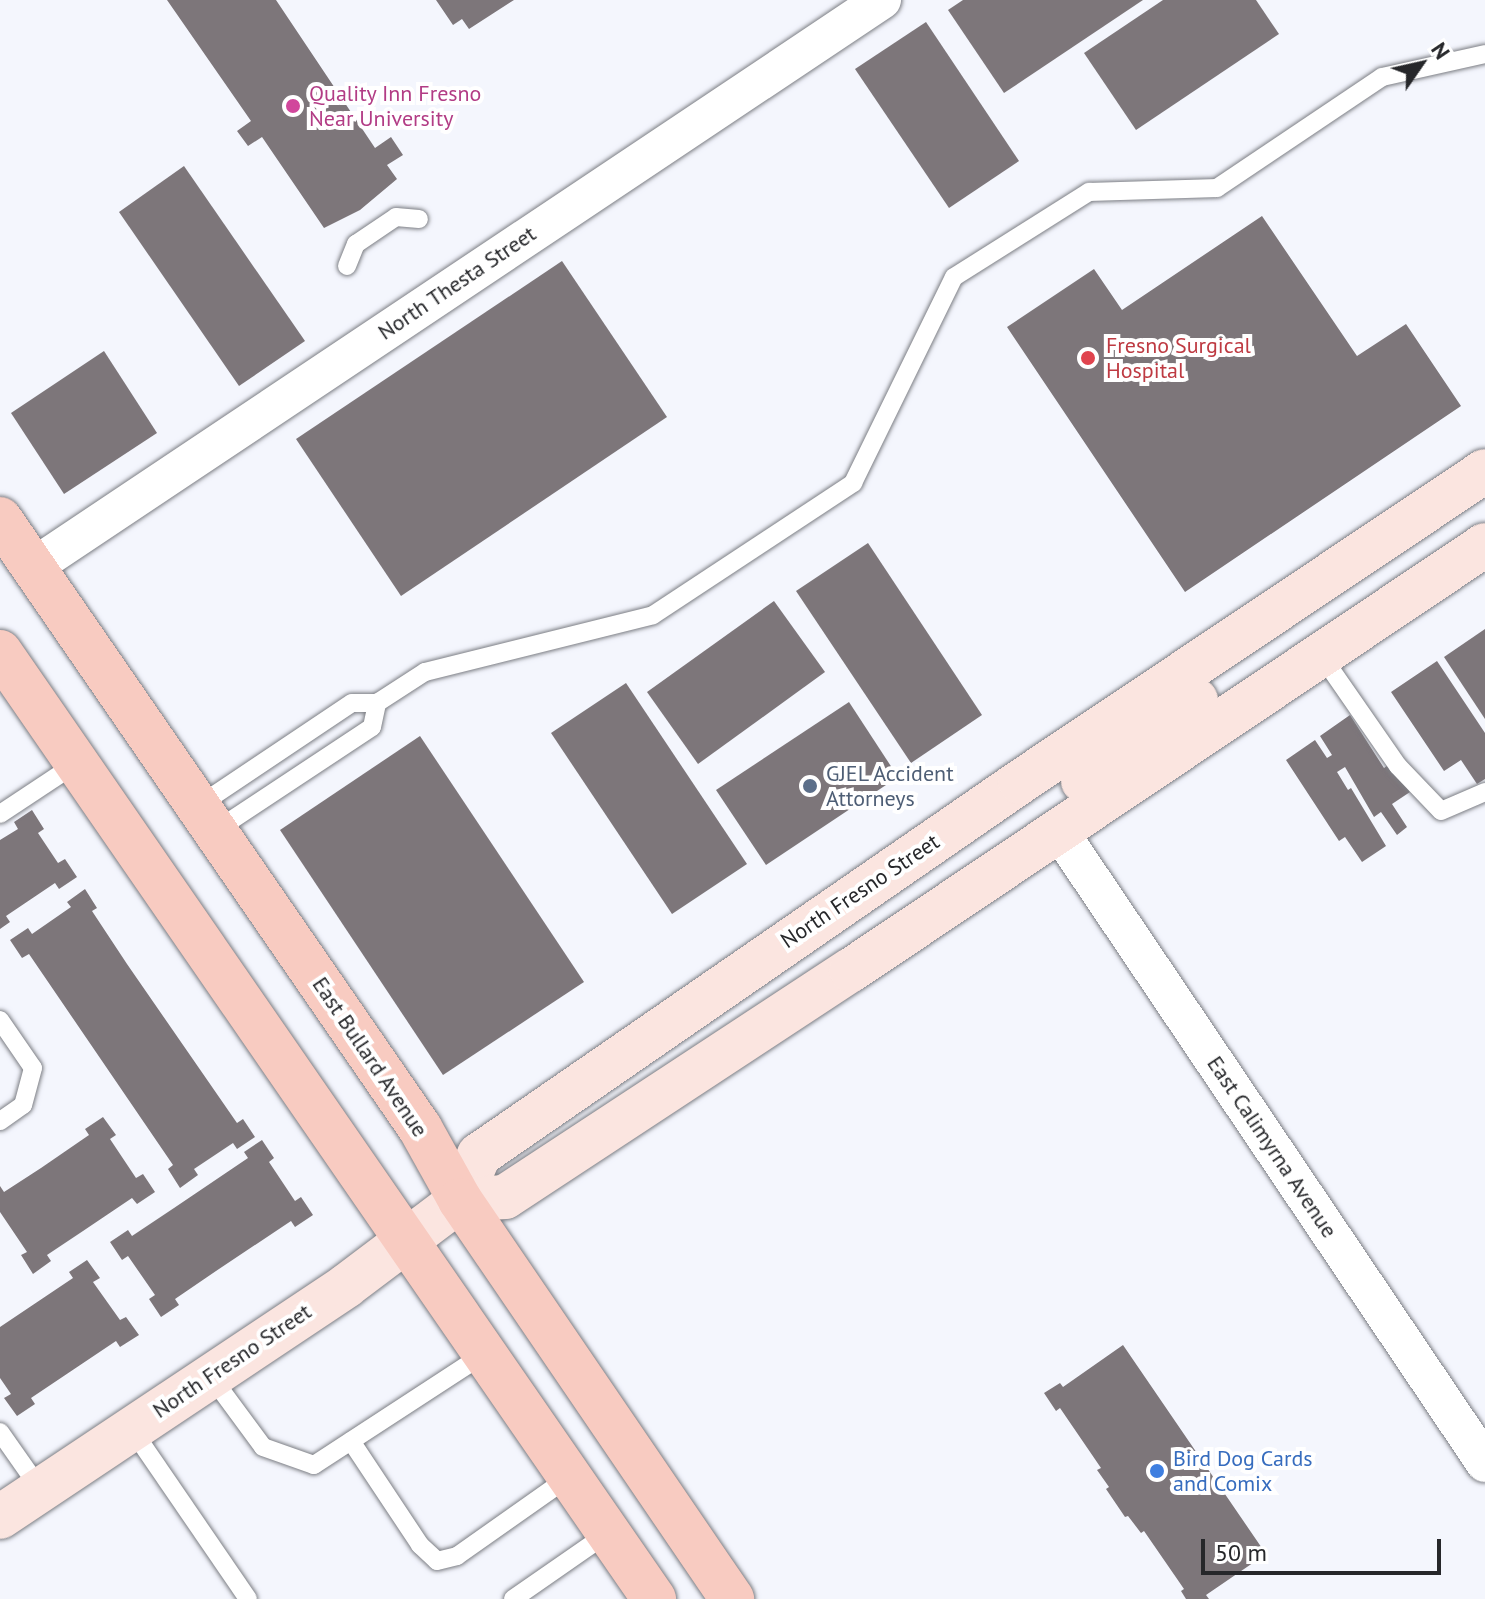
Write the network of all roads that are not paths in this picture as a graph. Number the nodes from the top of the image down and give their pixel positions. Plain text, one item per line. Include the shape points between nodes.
1 (882, 0) edge
2 (1485, 54) edge
3 (419, 219) dead end
4 (347, 266) dead end
5 (1485, 471) edge
6 (0, 519) edge
7 (1485, 545) edge
8 (33, 567) junction
9 (1312, 588) junction
10 (1321, 655) junction
11 (2, 658) edge
12 (377, 703) junction
13 (77, 763) junction
14 (1485, 792) edge
15 (0, 814) edge
16 (207, 819) junction
17 (1059, 831) junction
18 (0, 1020) edge
19 (0, 1121) edge
20 (460, 1200) junction
21 (405, 1241) junction
22 (484, 1354) junction
23 (210, 1375) junction
24 (131, 1428) junction
25 (0, 1432) edge
26 (351, 1441) junction
27 (1485, 1463) edge
28 (569, 1477) junction
29 (40, 1489) junction
30 (0, 1517) edge
31 (608, 1533) junction
32 (248, 1599) edge
33 (513, 1599) edge
34 (654, 1599) edge
35 (732, 1599) edge

1 - 8 street, North Thesta Street
2 - 12 lane via 1382,77 1217,188 1089,192 954,277 853,483 653,615 425,672
3 - 4 lane via 396,217 356,244
5 - 9 main road, North Fresno Street
6 - 8 main road, East Bullard Avenue
7 - 10 main road
8 - 16 main road, East Bullard Avenue
9 - 17 main road via 1314,608 1297,629 1062,799
9 - 20 main road, North Fresno Street via 994,799 479,1155
10 - 14 lane via 1398,766 1441,811
10 - 17 main road
11 - 13 main road
12 - 16 lane via 352,703
12 - 16 lane via 372,727
13 - 15 lane
13 - 21 main road
16 - 20 main road, East Bullard Avenue via 420,1128
17 - 20 main road via 505,1197
17 - 27 street, East Calimyrna Avenue
18 - 19 lane via 33,1068 23,1105
20 - 21 main road, North Fresno Street
20 - 35 main road, East Bullard Avenue
21 - 22 main road
21 - 23 main road, North Fresno Street
22 - 26 lane
22 - 28 main road
23 - 24 main road, North Fresno Street
23 - 26 lane via 263,1447 314,1465
24 - 29 main road, North Fresno Street
24 - 32 lane
25 - 29 lane
26 - 28 lane via 420,1545 437,1561 457,1556
28 - 31 main road
29 - 30 main road, North Fresno Street
31 - 33 lane
31 - 34 main road

